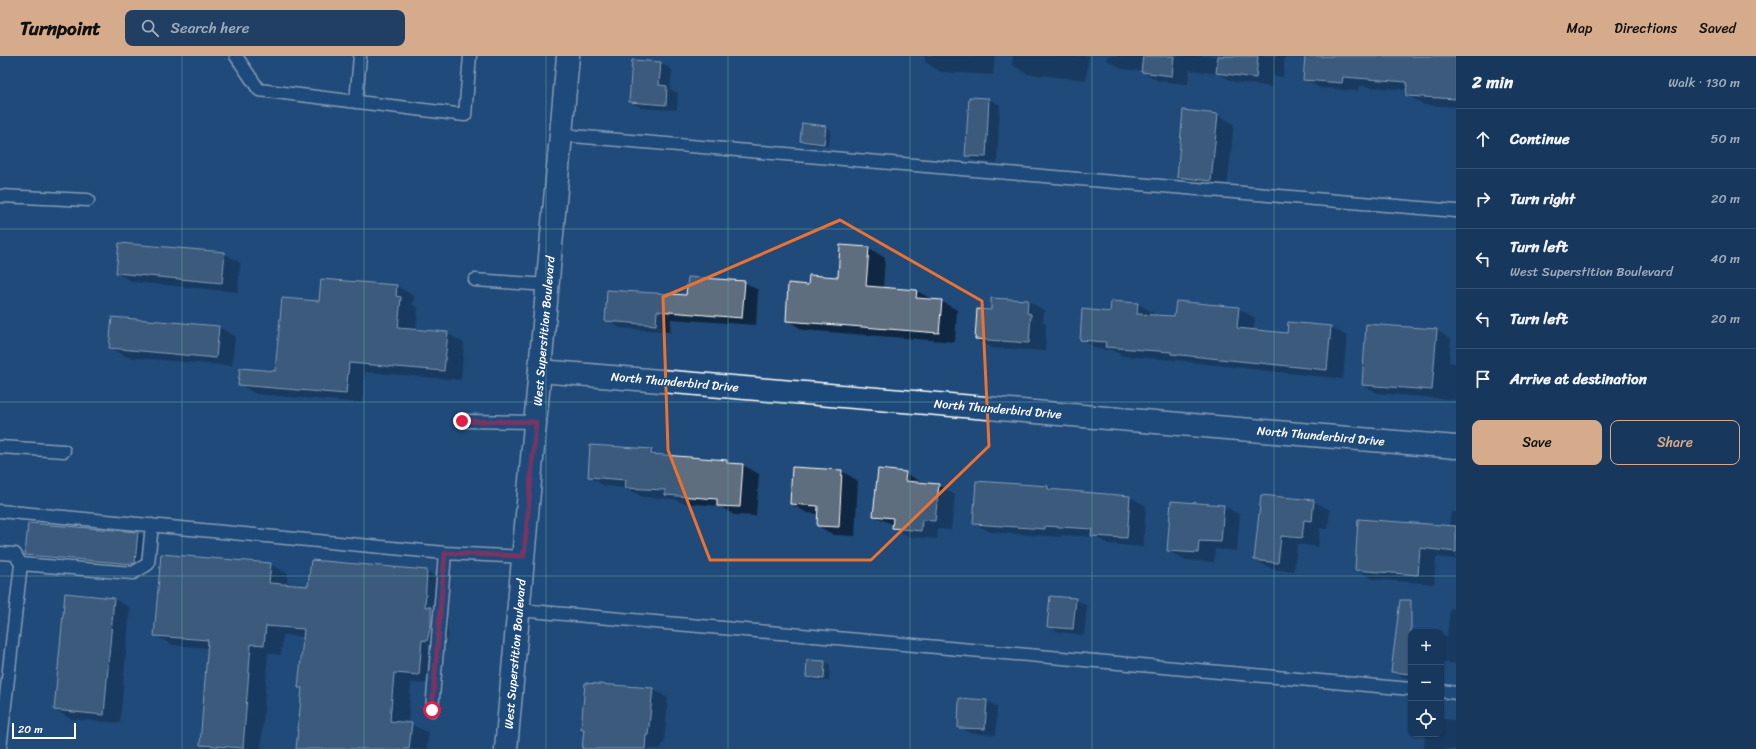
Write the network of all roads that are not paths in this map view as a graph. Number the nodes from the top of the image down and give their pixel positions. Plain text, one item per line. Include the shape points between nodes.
1 (236, 56) edge
2 (360, 56) edge
3 (470, 56) edge
4 (568, 56) edge
5 (356, 102) junction
6 (561, 135) junction
7 (0, 196) edge
8 (88, 200) dead end
9 (1456, 211) edge
10 (475, 280) dead end
11 (548, 285) junction
12 (540, 371) junction
13 (462, 421) dead end
14 (536, 422) junction
15 (0, 447) edge
16 (1456, 447) edge
17 (64, 451) dead end
18 (0, 512) edge
19 (152, 525) junction
20 (0, 553) edge
21 (445, 553) junction
22 (524, 556) junction
23 (21, 564) junction
24 (519, 610) junction
25 (1408, 689) edge
26 (1444, 691) edge
27 (1456, 693) edge
28 (432, 710) dead end
29 (0, 749) edge
30 (506, 749) edge

1 - 5 lane via 259,90
2 - 5 lane
3 - 5 lane via 466,114
4 - 6 street, West Superstition Boulevard
6 - 9 lane
6 - 11 street, West Superstition Boulevard
7 - 8 lane
10 - 11 lane
11 - 12 street, West Superstition Boulevard
12 - 14 street, West Superstition Boulevard
12 - 16 street, North Thunderbird Drive
13 - 14 lane
14 - 22 street, West Superstition Boulevard
15 - 17 lane
18 - 19 lane
19 - 21 lane
19 - 23 lane via 148,564 133,573
20 - 23 lane via 15,554
21 - 22 lane
21 - 28 lane
22 - 24 street, West Superstition Boulevard
23 - 29 lane
24 - 25 lane
24 - 30 street, West Superstition Boulevard
26 - 27 lane

